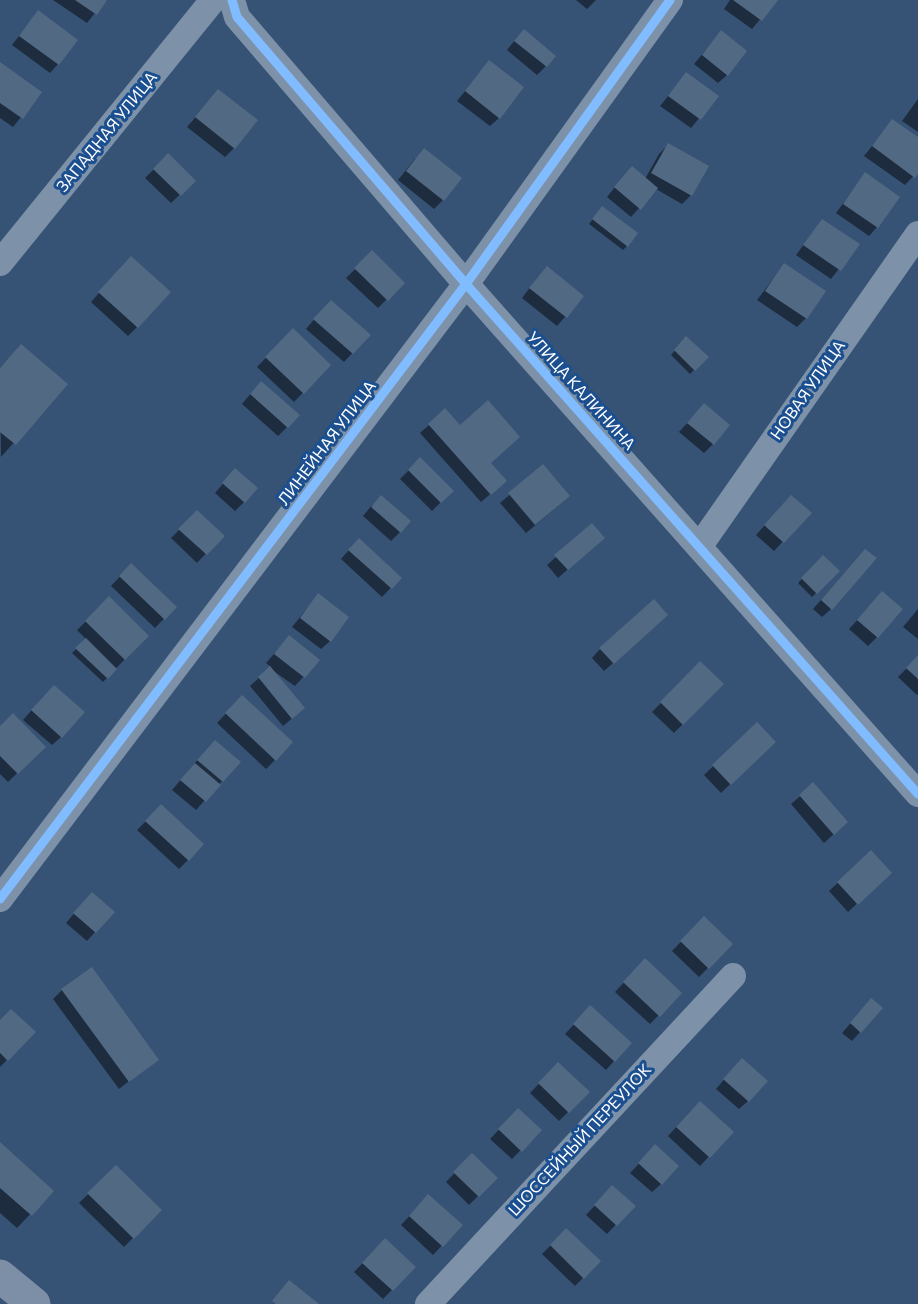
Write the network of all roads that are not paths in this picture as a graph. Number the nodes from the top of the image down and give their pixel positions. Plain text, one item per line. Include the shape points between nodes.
1 (213, 0) edge
2 (232, 0) edge
3 (670, 0) edge
4 (918, 234) edge
5 (0, 263) edge
6 (466, 284) junction
7 (699, 547) junction
8 (918, 794) edge
9 (0, 899) edge
10 (733, 976) dead end
11 (0, 1276) edge
12 (34, 1304) edge
13 (428, 1304) edge

1 - 5 street, ЗАПАДНАЯ УЛИЦА
2 - 6 street, УЛИЦА КАЛИНИНА via 237,17
3 - 6 street, ЛИНЕЙНАЯ УЛИЦА
4 - 7 street, НОВАЯ УЛИЦА
6 - 7 street, УЛИЦА КАЛИНИНА
6 - 9 street, ЛИНЕЙНАЯ УЛИЦА
7 - 8 street, УЛИЦА КАЛИНИНА
10 - 13 street, ШОССЕЙНЫЙ ПЕРЕУЛОК
11 - 12 main road

